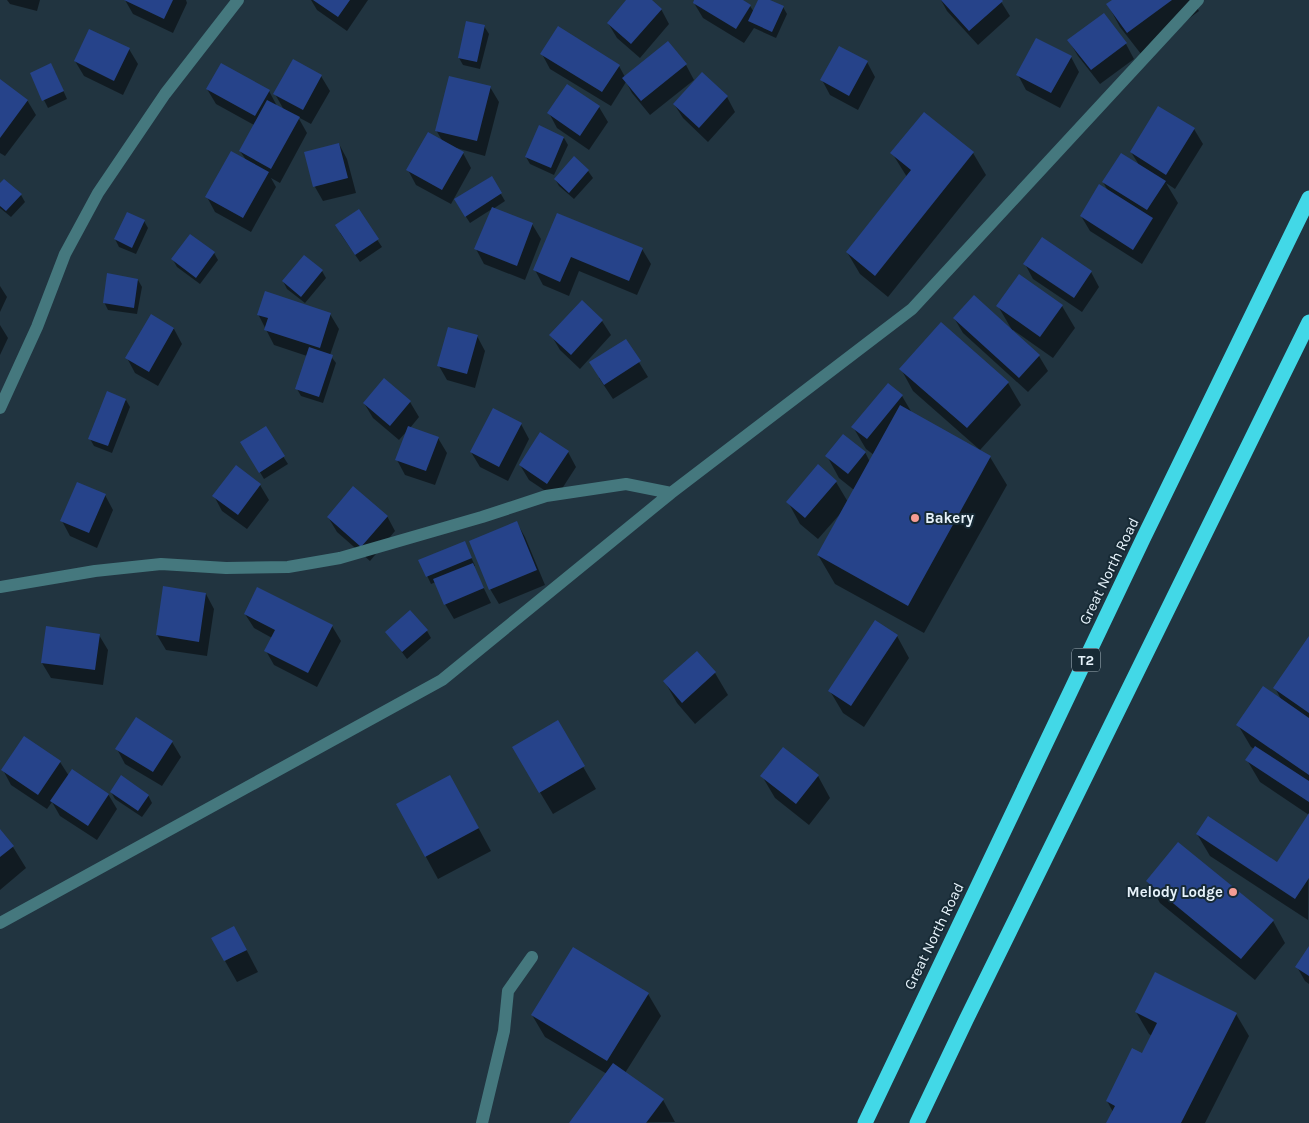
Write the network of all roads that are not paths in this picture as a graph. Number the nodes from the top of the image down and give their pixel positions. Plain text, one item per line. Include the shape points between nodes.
1 (238, 0) edge
2 (1198, 0) edge
3 (1309, 198) edge
4 (1309, 322) edge
5 (0, 408) edge
6 (671, 493) junction
7 (0, 588) edge
8 (0, 923) edge
9 (532, 956) dead end
10 (482, 1123) edge
11 (865, 1123) edge
12 (917, 1123) edge

1 - 5 street via 165,94 98,193 65,254 37,327
2 - 6 street via 912,310
3 - 11 highway, Great North Road / T2
4 - 12 highway
6 - 7 street via 626,484 546,496 340,558 288,567 161,564 95,570
6 - 8 street via 442,680
9 - 10 street via 508,991 504,1031

